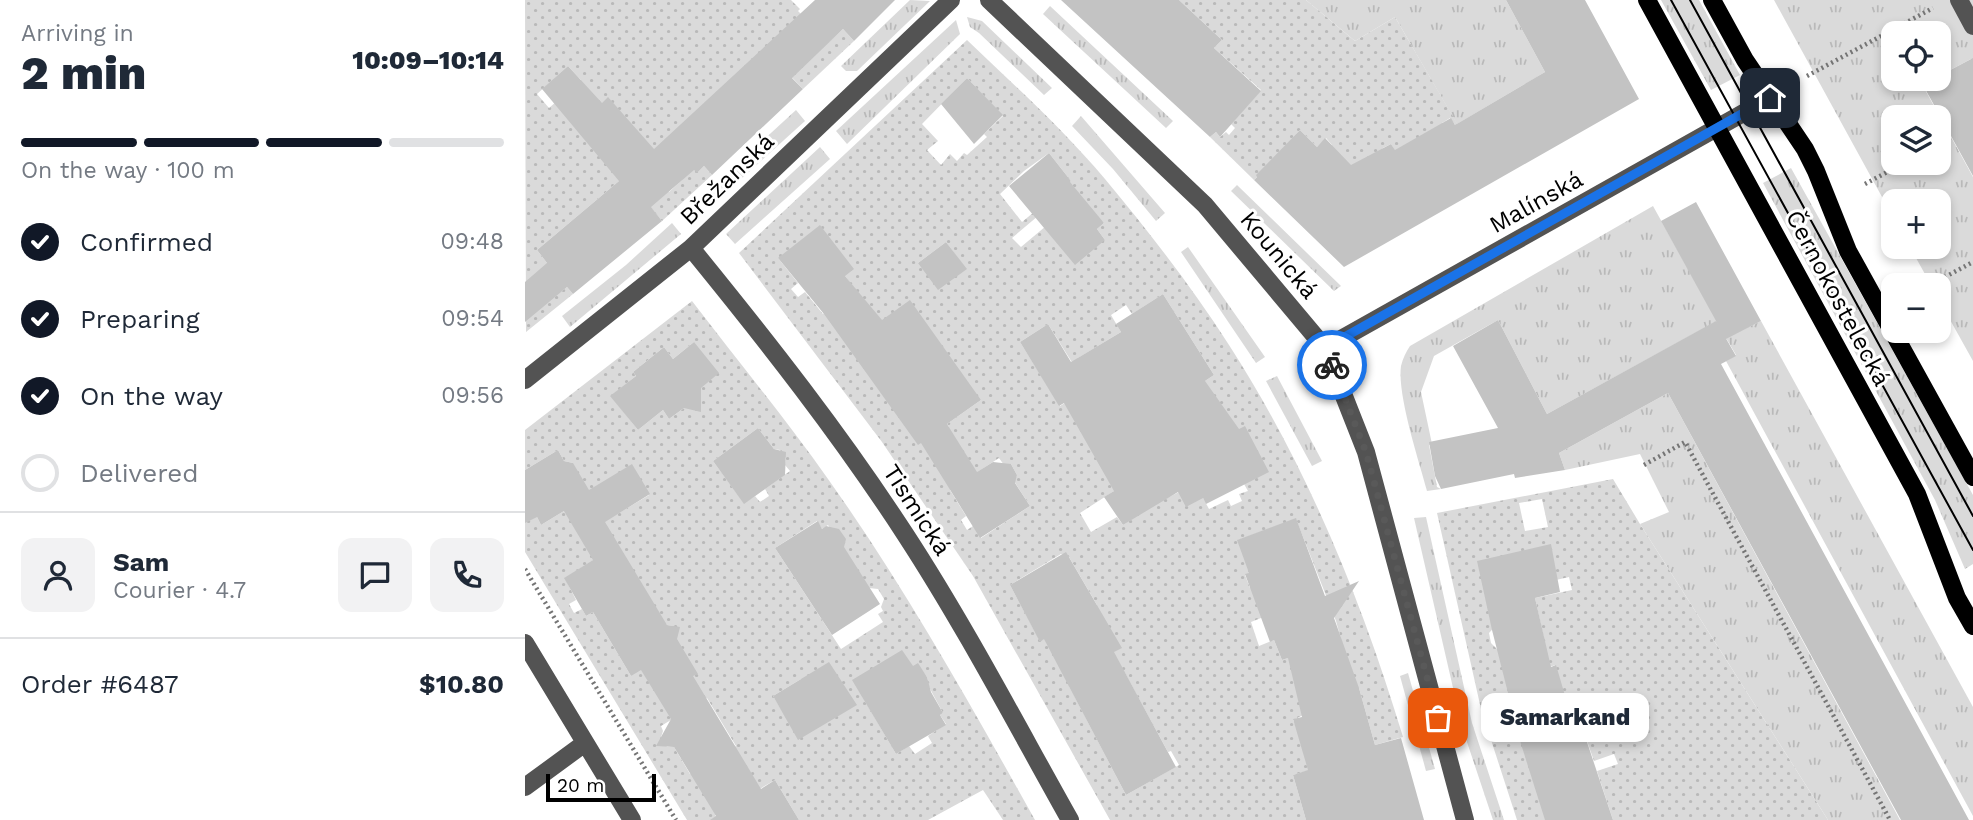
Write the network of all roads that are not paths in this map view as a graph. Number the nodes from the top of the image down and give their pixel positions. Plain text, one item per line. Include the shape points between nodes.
1 (951, 0) edge
2 (989, 0) edge
3 (1647, 0) edge
4 (1711, 0) edge
5 (1951, 1) edge
6 (1973, 26) edge
7 (1770, 98) junction
8 (1717, 129) junction
9 (691, 248) junction
10 (1325, 348) junction
11 (525, 380) edge
12 (1973, 477) edge
13 (1973, 626) edge
14 (525, 643) edge
15 (585, 743) junction
16 (525, 787) edge
17 (632, 820) edge
18 (1070, 820) edge
19 (1465, 820) edge

1 - 9 street, Břežanská
2 - 10 street, Kounická via 1205,205
3 - 8 main road, Černokostelecká
4 - 7 main road, Černokostelecká
5 - 6 street
7 - 8 street, Malínská
7 - 12 main road, Černokostelecká via 1805,149 1848,251
8 - 10 street, Malínská
8 - 13 main road, Černokostelecká via 1917,494
9 - 11 street, Břežanská
9 - 18 street, Tismická via 892,514 946,599
10 - 19 street, Kounická via 1366,452
14 - 15 street
15 - 16 street
15 - 17 street

